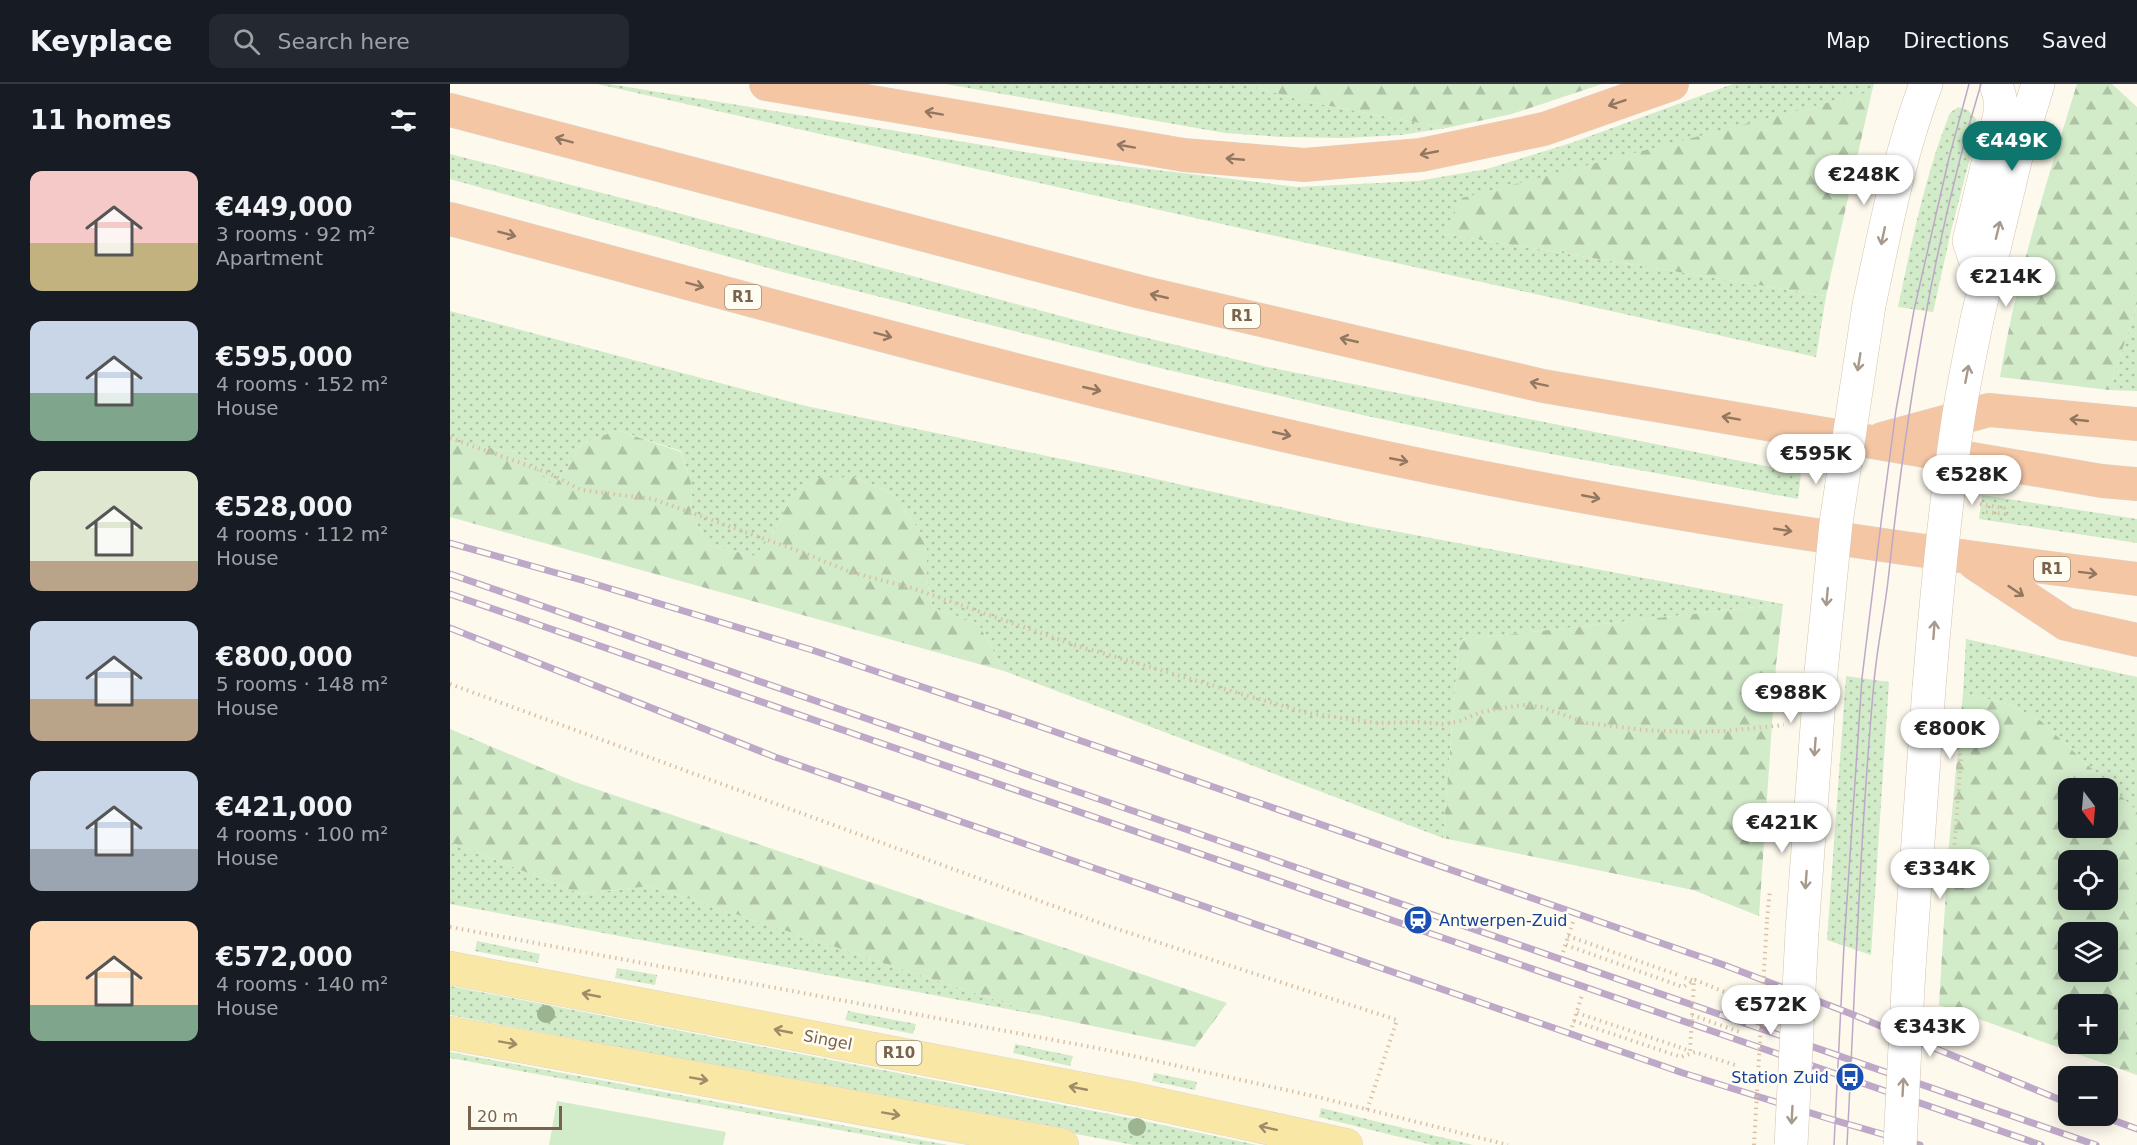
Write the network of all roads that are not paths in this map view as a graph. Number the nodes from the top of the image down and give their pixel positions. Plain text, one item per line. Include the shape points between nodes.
1 (766, 84) edge
2 (1672, 84) edge
3 (1926, 84) edge
4 (1996, 84) edge
5 (2038, 84) edge
6 (450, 110) edge
7 (450, 219) edge
8 (1984, 286) junction
9 (2137, 424) edge
10 (1871, 442) junction
11 (2137, 484) edge
12 (1968, 558) junction
13 (2137, 579) edge
14 (2137, 640) edge
15 (450, 968) edge
16 (450, 1033) edge
17 (1062, 1145) edge
18 (1346, 1145) edge
19 (1791, 1145) edge
20 (1900, 1145) edge

2 -> 1 highway via 1544,129 1421,154 1304,165 1184,155
3 -> 19 main road, bridge via 1913,118 1886,222 1869,305 1836,523 1802,931
4 - 8 main road via 2000,114 1969,242
8 -> 5 main road
10 -> 6 highway, R1 via 1543,386 1198,305
7 -> 12 highway, R1 via 1035,375 1342,448 1729,522
20 -> 8 main road, bridge via 1936,601 1957,425
9 -> 10 highway via 1989,410
10 - 11 highway, R1
12 -> 13 highway, R1
12 -> 14 highway via 2066,624
18 -> 15 main road, Singel / R10 via 1134,1099
16 -> 17 main road

